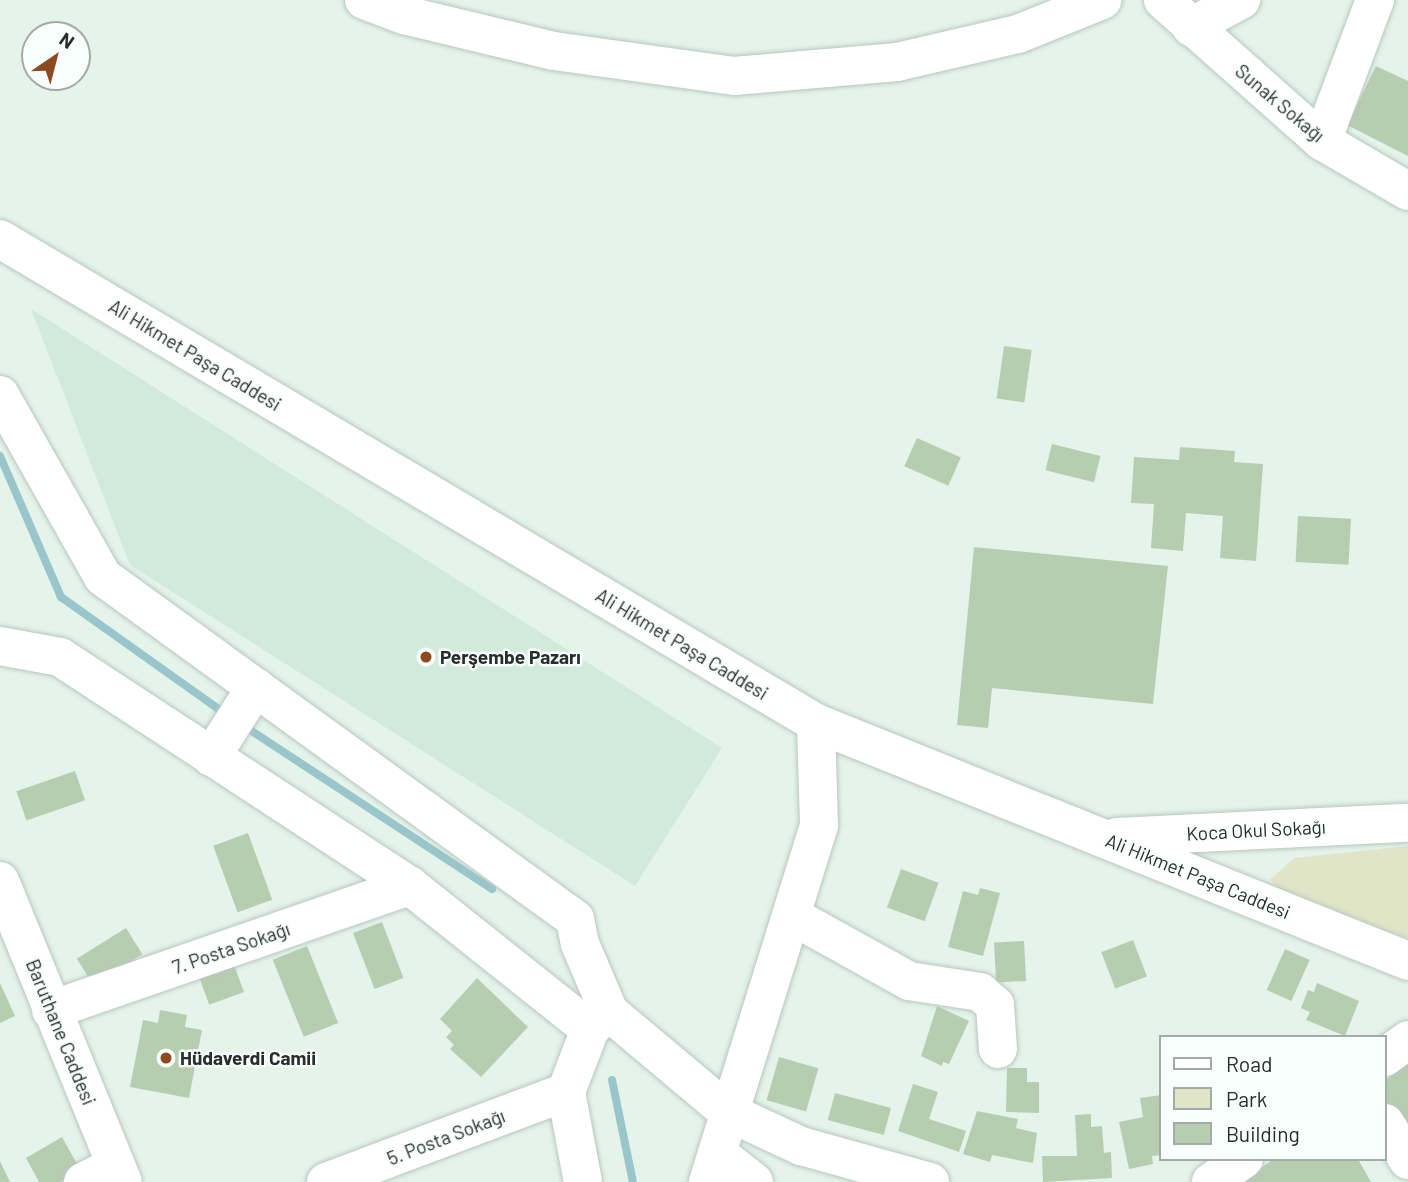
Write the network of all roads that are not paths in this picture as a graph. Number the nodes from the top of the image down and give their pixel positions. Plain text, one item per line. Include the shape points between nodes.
1 (364, 0) edge
2 (1102, 0) edge
3 (1163, 0) edge
4 (1241, 0) edge
5 (1375, 0) edge
6 (1191, 27) junction
7 (1322, 141) junction
8 (1408, 191) edge
9 (0, 239) edge
10 (0, 395) edge
11 (0, 646) edge
12 (256, 687) junction
13 (816, 723) junction
14 (211, 757) junction
15 (1408, 823) edge
16 (1104, 837) junction
17 (0, 881) edge
18 (411, 886) junction
19 (794, 917) junction
20 (11, 943) edge
21 (1408, 961) edge
22 (51, 1010) junction
23 (599, 1021) junction
24 (1408, 1040) edge
25 (998, 1049) dead end
26 (1387, 1056) edge
27 (566, 1092) junction
28 (728, 1112) junction
29 (1387, 1126) edge
30 (1408, 1160) edge
31 (1241, 1161) edge
32 (713, 1167) edge
33 (107, 1176) edge
34 (326, 1182) edge
35 (583, 1182) edge
36 (754, 1182) edge
37 (930, 1182) edge
38 (1211, 1182) edge

1 - 2 street via 404,15 554,51 734,76 897,62 1018,34
3 - 6 street, Sunak Sokağı
4 - 6 street
5 - 7 street
6 - 7 street, Sunak Sokağı
7 - 8 street, Sunak Sokağı
9 - 13 street, Ali Hikmet Paşa Caddesi
10 - 12 street via 103,577
11 - 14 street via 60,657
12 - 14 street
12 - 23 street via 575,919
13 - 16 street, Ali Hikmet Paşa Caddesi
13 - 19 street via 819,825
14 - 18 street
15 - 16 street, Koca Okul Sokağı
16 - 21 street, Ali Hikmet Paşa Caddesi
17 - 20 street, Baruthane Caddesi
18 - 22 street, 7. Posta Sokağı
18 - 23 street
19 - 25 street via 909,981 980,992 995,1005
19 - 28 street
20 - 22 street, Baruthane Caddesi
22 - 33 street, Baruthane Caddesi
23 - 27 street
23 - 28 street
24 - 26 street
27 - 34 street, 5. Posta Sokağı
27 - 35 street
28 - 32 street
28 - 37 street via 801,1146
29 - 30 street
31 - 38 street
32 - 36 street

